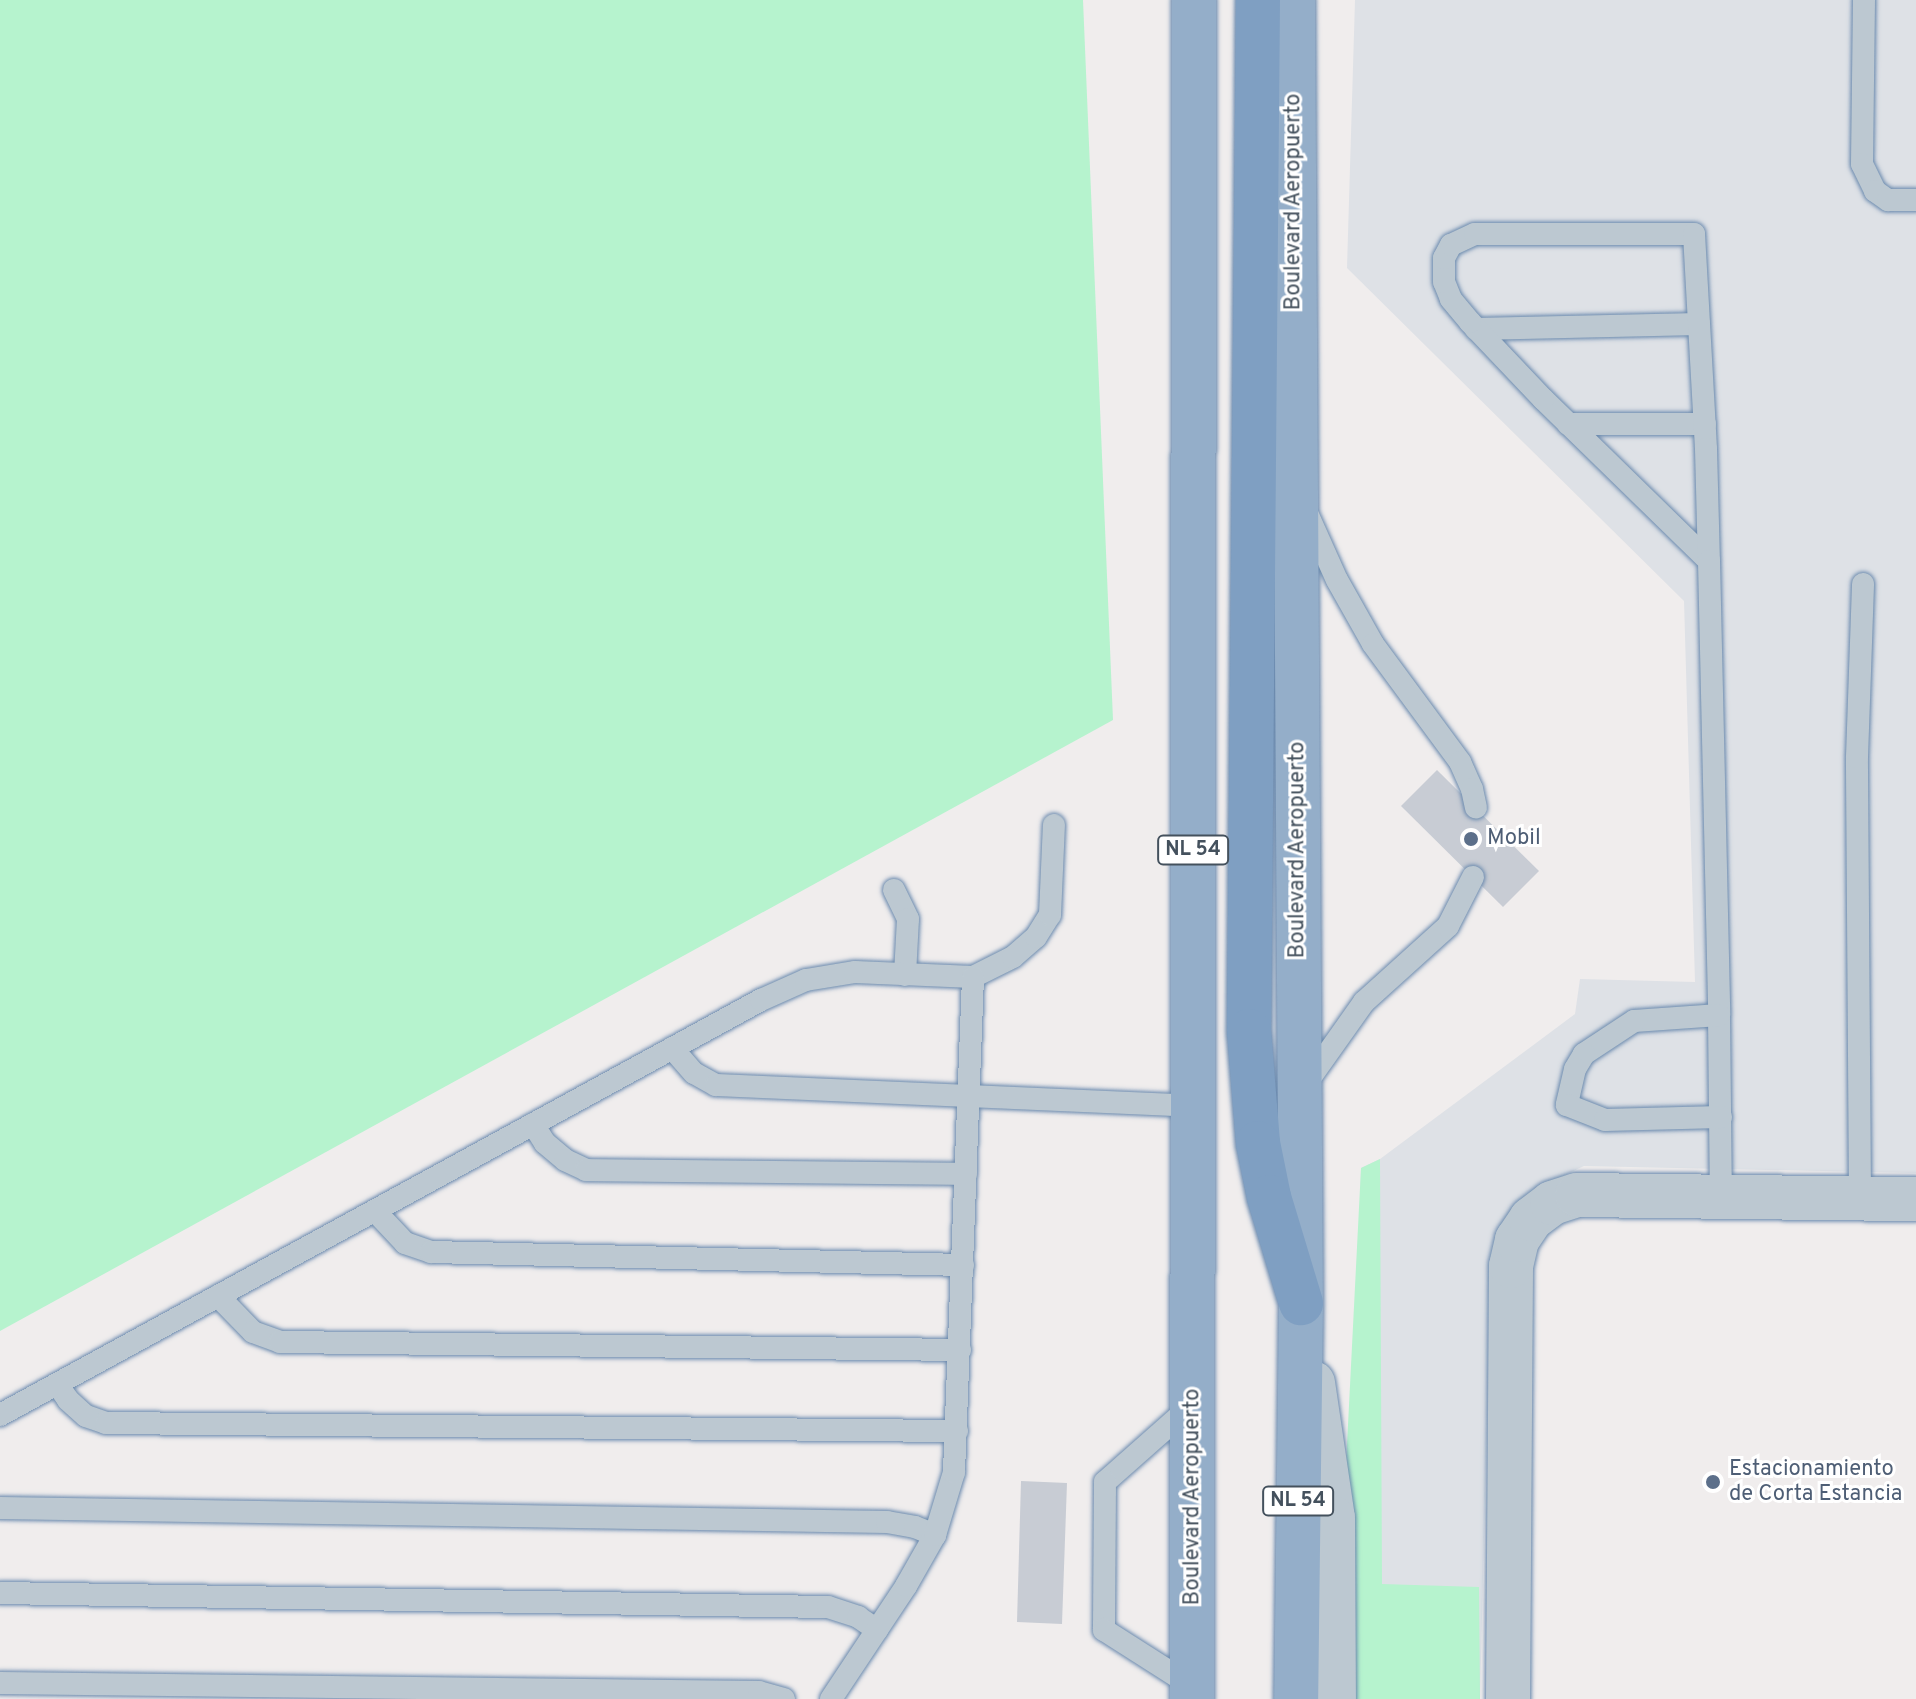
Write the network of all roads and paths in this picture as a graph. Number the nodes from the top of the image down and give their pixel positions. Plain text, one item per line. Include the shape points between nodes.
1 (1194, 0) edge
2 (1258, 0) edge
3 (1293, 0) edge
4 (1864, 0) edge
5 (1916, 200) edge
6 (1699, 324) junction
7 (1476, 329) junction
8 (1568, 424) junction
9 (1705, 424) junction
10 (1296, 486) junction
11 (1709, 561) junction
12 (1863, 584) dead end
13 (1476, 808) dead end
14 (1054, 825) dead end
15 (1473, 877) dead end
16 (894, 890) dead end
17 (905, 975) junction
18 (973, 977) junction
19 (1719, 1015) junction
20 (672, 1048) junction
21 (969, 1096) junction
22 (1300, 1096) junction
23 (1193, 1106) junction
24 (1721, 1117) junction
25 (533, 1124) junction
26 (966, 1174) junction
27 (1721, 1196) junction
28 (1860, 1199) junction
29 (1916, 1199) edge
30 (375, 1211) junction
31 (963, 1265) junction
32 (218, 1296) junction
33 (1301, 1303) junction
34 (960, 1350) junction
35 (57, 1384) junction
36 (1193, 1404) junction
37 (0, 1415) edge
38 (957, 1431) junction
39 (0, 1508) edge
40 (935, 1535) junction
41 (0, 1593) edge
42 (877, 1630) junction
43 (0, 1683) edge
44 (1192, 1692) edge
45 (784, 1699) edge
46 (831, 1699) edge
47 (1296, 1699) edge
48 (1334, 1699) edge
49 (1508, 1699) edge

1 - 23 highway, Boulevard Aeropuerto / NL 54
2 - 33 highway via 1249,1031 1258,1143
3 - 10 highway, Boulevard Aeropuerto / NL 54
4 - 5 lane via 1862,164 1875,191 1888,200
6 - 7 lane
6 - 7 lane via 1694,234 1475,234 1451,245 1444,258 1444,282
6 - 9 lane
7 - 8 lane
8 - 9 lane
8 - 11 lane
9 - 11 lane
10 - 13 lane via 1348,602 1460,762
10 - 22 highway, Boulevard Aeropuerto / NL 54
11 - 19 lane
12 - 28 lane via 1857,757
14 - 18 lane via 1050,915 1036,937 1013,957
15 - 22 lane via 1448,926 1364,1002
16 - 17 lane via 908,919
17 - 18 lane
17 - 20 lane via 855,972 806,980
18 - 21 lane
19 - 24 lane
19 - 24 lane via 1634,1021 1584,1054 1567,1105 1605,1120
20 - 21 lane via 694,1073 716,1085
20 - 25 lane
21 - 23 lane
21 - 26 lane
22 - 33 highway, Boulevard Aeropuerto / NL 54
23 - 36 highway, Boulevard Aeropuerto / NL 54
24 - 27 lane
25 - 26 lane via 545,1143 586,1170
25 - 30 lane
26 - 31 lane
27 - 28 street
27 - 49 street via 1577,1195 1552,1203 1531,1219 1517,1240 1511,1266
28 - 29 street
30 - 31 lane via 405,1243 431,1252
30 - 32 lane
31 - 34 lane
32 - 34 lane via 253,1332 280,1342
32 - 35 lane
33 - 47 highway, Boulevard Aeropuerto / NL 54
33 - 48 street via 1333,1518
34 - 38 lane
35 - 37 lane
35 - 38 lane via 86,1416 106,1423
36 - 44 highway, Boulevard Aeropuerto / NL 54
36 - 44 lane via 1105,1482 1104,1615 1104,1630
38 - 40 lane via 954,1472
39 - 40 lane via 887,1522
40 - 42 lane
41 - 42 lane via 828,1607
42 - 46 lane
43 - 45 lane via 759,1692

